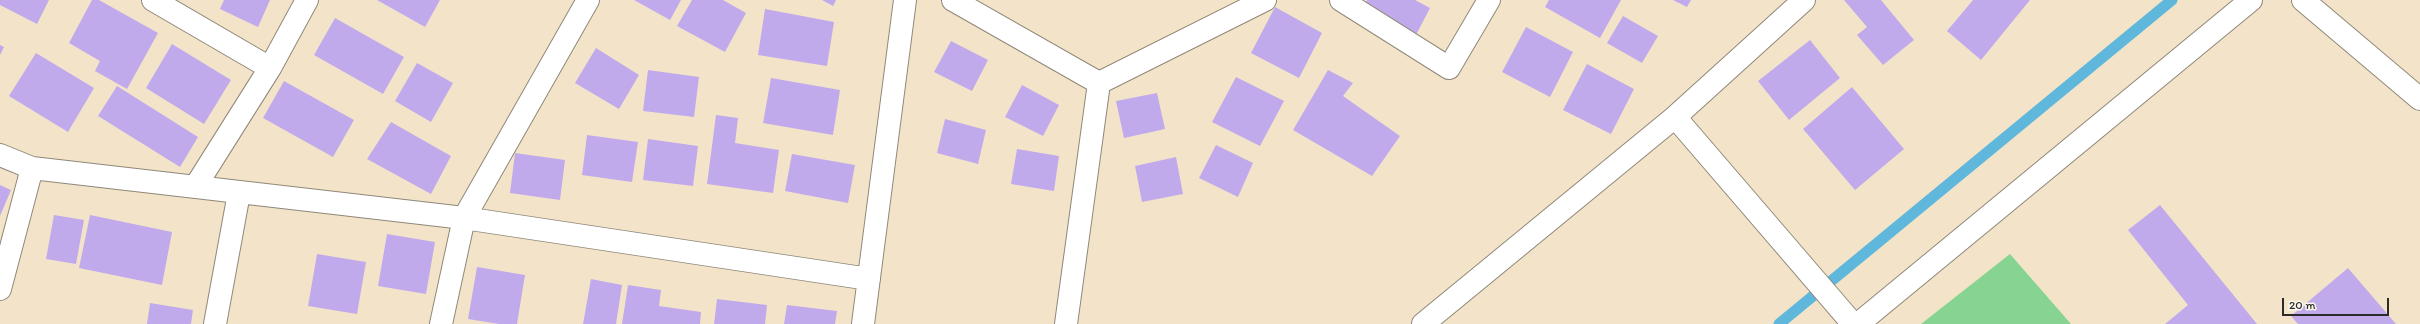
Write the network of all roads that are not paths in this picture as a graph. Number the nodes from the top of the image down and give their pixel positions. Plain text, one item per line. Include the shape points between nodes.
1 (152, 0) edge
2 (307, 0) edge
3 (588, 0) edge
4 (906, 0) edge
5 (953, 0) edge
6 (1265, 0) edge
7 (1340, 0) edge
8 (1489, 0) edge
9 (1804, 0) edge
10 (2251, 0) edge
11 (2304, 0) edge
12 (270, 68) junction
13 (1099, 83) junction
14 (2420, 99) edge
15 (1675, 117) junction
16 (0, 155) edge
17 (32, 168) junction
18 (195, 187) junction
19 (239, 192) junction
20 (464, 218) junction
21 (869, 279) junction
22 (0, 289) edge
23 (215, 324) edge
24 (441, 324) edge
25 (863, 324) edge
26 (1066, 324) edge
27 (1423, 324) edge
28 (1853, 324) edge
29 (1858, 324) edge

1 - 12 street
2 - 12 street
3 - 20 street
4 - 21 street
5 - 13 street
6 - 13 street
7 - 8 street via 1449,68
9 - 15 street
10 - 29 street
11 - 14 street
12 - 18 street
13 - 26 street
15 - 27 street
15 - 28 street
16 - 17 street
17 - 18 street
17 - 22 street
18 - 19 street
19 - 20 street
19 - 23 street
20 - 21 street
20 - 24 street
21 - 25 street

